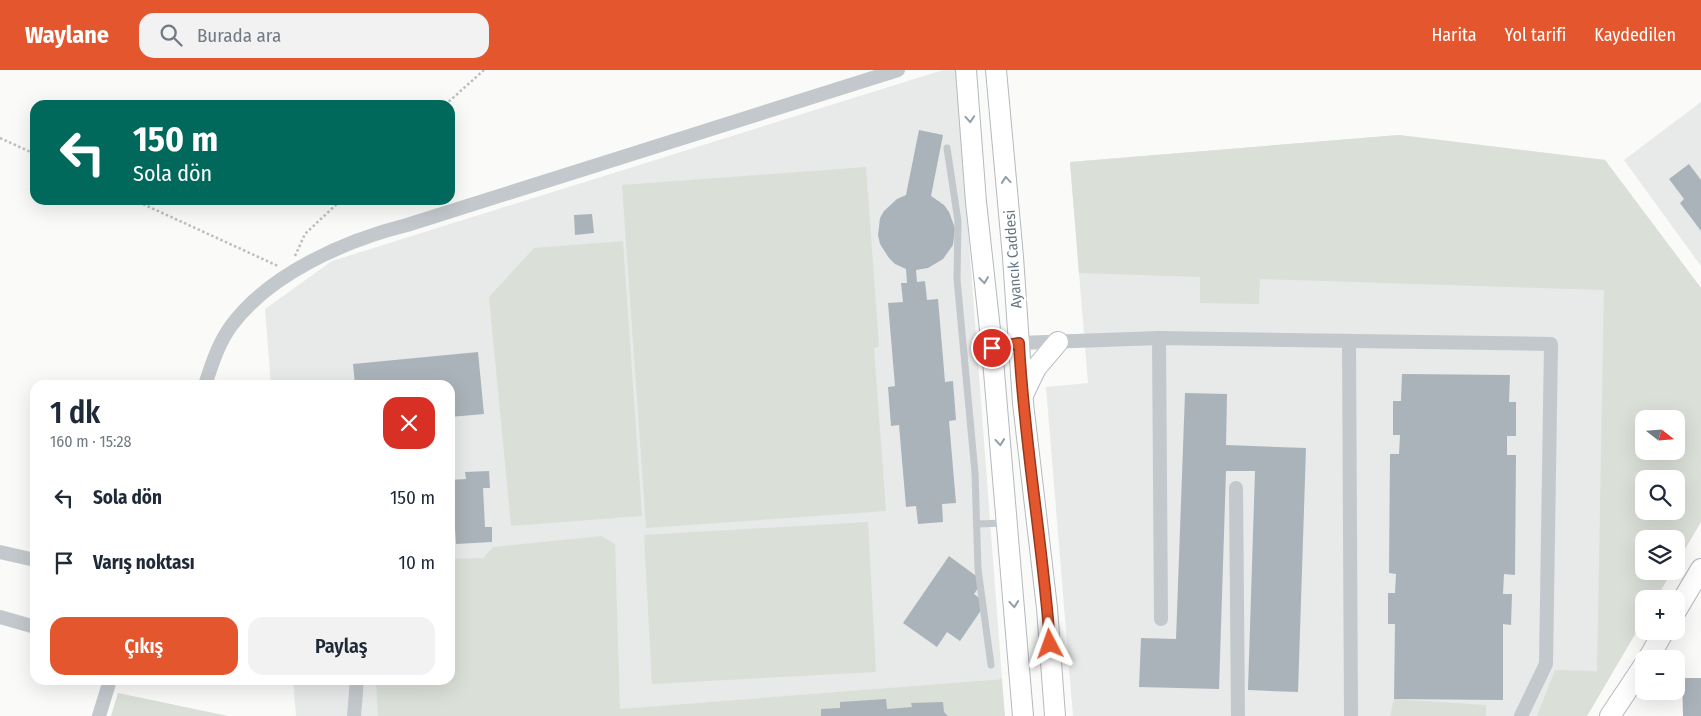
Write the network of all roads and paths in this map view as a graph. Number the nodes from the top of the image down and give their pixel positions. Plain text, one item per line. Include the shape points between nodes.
1 (484, 70) edge
2 (898, 70) edge
3 (966, 70) edge
4 (996, 70) edge
5 (451, 100) edge
6 (0, 138) edge
7 (947, 148) dead end
8 (30, 152) edge
9 (145, 205) edge
10 (336, 205) edge
11 (293, 273) junction
12 (1159, 338) junction
13 (1349, 341) junction
14 (1058, 342) junction
15 (1019, 343) junction
16 (992, 348) junction
17 (207, 380) edge
18 (1022, 397) junction
19 (1236, 488) dead end
20 (1007, 523) junction
21 (977, 524) junction
22 (0, 552) edge
23 (30, 559) edge
24 (1701, 569) edge
25 (1685, 596) edge
26 (0, 616) edge
27 (1161, 619) dead end
28 (30, 625) edge
29 (991, 665) dead end
30 (1635, 678) edge
31 (108, 685) edge
32 (357, 685) edge
33 (99, 716) edge
34 (354, 716) edge
35 (1023, 716) edge
36 (1055, 716) edge
37 (1238, 716) edge
38 (1351, 716) edge
39 (1520, 716) edge
40 (1610, 716) edge

1 - 5 path
2 - 11 street via 375,234 338,248
3 -> 16 street, Ayancık Caddesi
15 -> 4 street, Ayancık Caddesi
6 - 8 path
7 - 21 lane via 958,221 957,280
9 - 11 path
10 - 11 path via 306,234 296,251
11 - 17 street via 249,306 230,327
12 - 13 street
12 - 14 street
12 - 27 street
13 - 38 street
13 - 39 street via 1552,344 1546,664
14 - 15 street
14 - 18 street via 1036,368
15 - 16 street
15 - 18 street, Ayancık Caddesi
16 -> 20 street, Ayancık Caddesi
18 - 36 street, Ayancık Caddesi via 1047,608
19 - 37 street
20 - 21 lane
20 -> 35 street, Ayancık Caddesi
21 - 29 lane via 978,569
22 - 23 street
24 - 25 street
26 - 28 street
30 - 40 street
31 - 33 street
32 - 34 street

